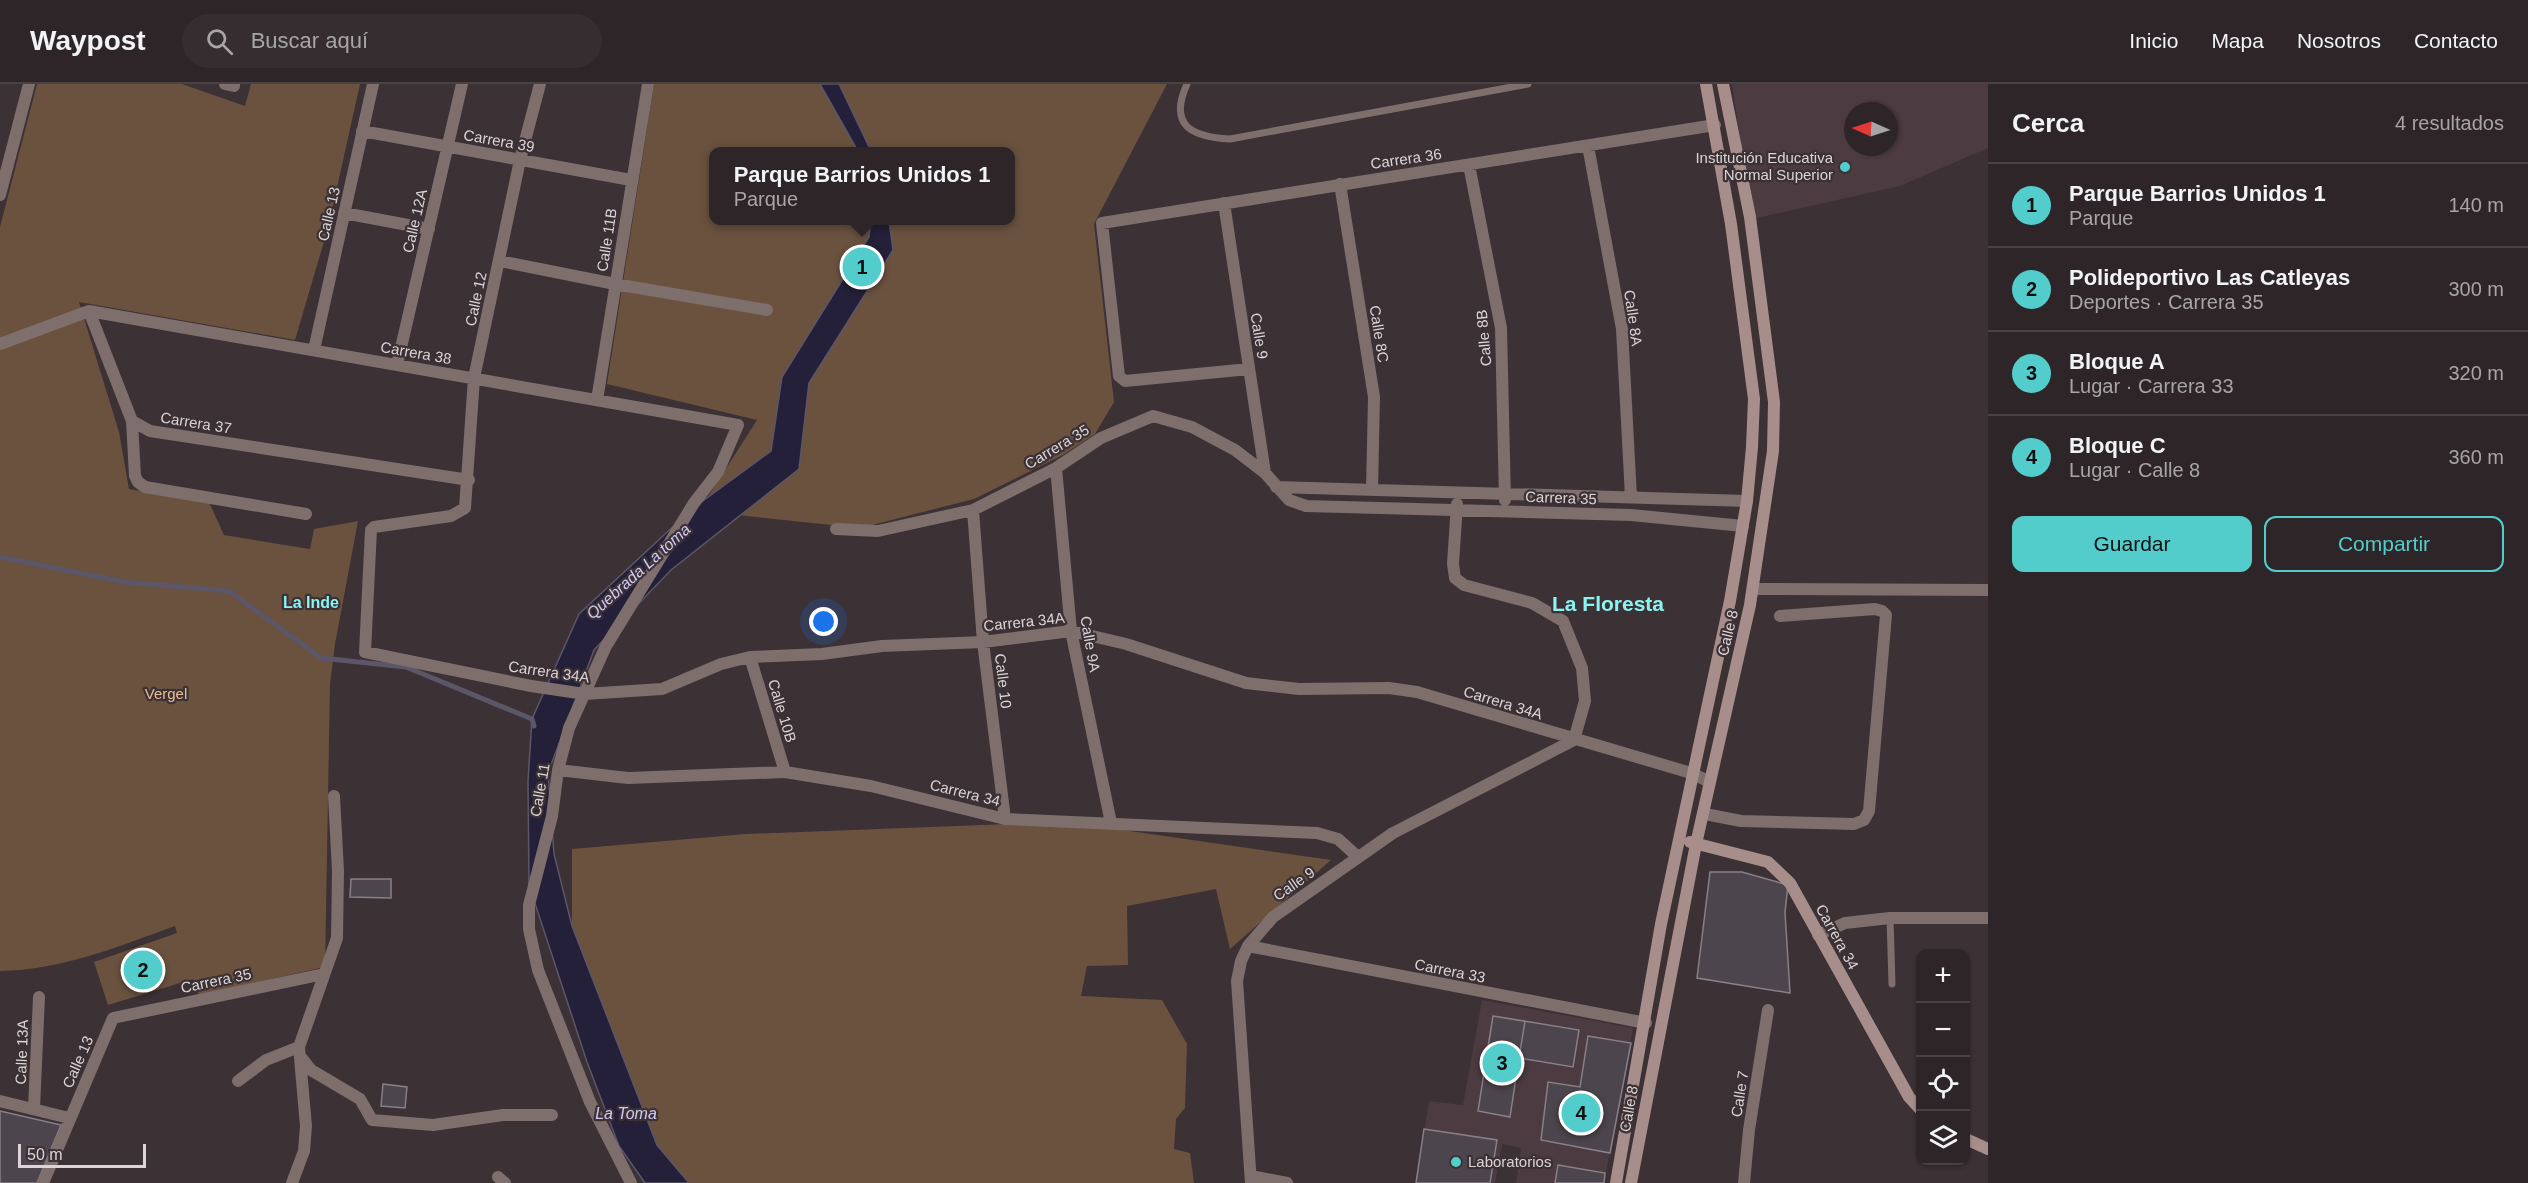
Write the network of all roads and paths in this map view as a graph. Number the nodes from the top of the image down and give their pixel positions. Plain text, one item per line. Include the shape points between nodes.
1 (29, 84) edge
2 (373, 84) edge
3 (462, 84) edge
4 (540, 84) edge
5 (648, 84) edge
6 (1187, 84) edge
7 (1528, 84) edge
8 (1706, 84) edge
9 (1723, 84) edge
10 (1715, 125) junction
11 (363, 131) junction
12 (1587, 146) junction
13 (448, 147) junction
14 (520, 160) junction
15 (1469, 165) junction
16 (631, 180) junction
17 (1340, 184) junction
18 (0, 195) edge
19 (1224, 203) junction
20 (344, 213) junction
21 (429, 229) junction
22 (500, 261) junction
23 (615, 284) junction
24 (767, 310) dead end
25 (89, 311) junction
26 (0, 344) edge
27 (314, 350) junction
28 (398, 365) junction
29 (1249, 369) junction
30 (474, 378) junction
31 (597, 400) junction
32 (132, 421) junction
33 (738, 425) joint
34 (1056, 468) junction
35 (1265, 473) junction
36 (469, 480) junction
37 (1276, 487) junction
38 (1372, 490) junction
39 (1458, 491) junction
40 (1505, 494) junction
41 (1631, 497) junction
42 (1747, 501) junction
43 (973, 510) junction
44 (1456, 510) junction
45 (1504, 511) junction
46 (306, 514) dead end
47 (1743, 526) junction
48 (836, 529) dead end
49 (1753, 589) junction
50 (1988, 590) edge
51 (1780, 616) dead end
52 (1071, 631) junction
53 (982, 642) junction
54 (365, 652) joint
55 (750, 657) junction
56 (582, 694) junction
57 (1574, 740) junction
58 (558, 770) junction
59 (786, 772) junction
60 (1691, 773) junction
61 (1710, 782) junction
62 (334, 796) dead end
63 (1705, 814) junction
64 (1005, 819) junction
65 (1111, 823) junction
66 (1680, 838) junction
67 (1696, 844) junction
68 (1358, 857) junction
69 (1890, 918) junction
70 (1988, 918) edge
71 (1818, 935) junction
72 (1248, 946) junction
73 (324, 974) junction
74 (1892, 984) dead end
75 (39, 997) dead end
76 (1768, 1010) dead end
77 (113, 1018) joint
78 (1646, 1023) junction
79 (299, 1051) junction
80 (238, 1081) dead end
81 (0, 1101) edge
82 (1916, 1105) edge
83 (34, 1108) junction
84 (552, 1115) dead end
85 (69, 1118) junction
86 (1970, 1141) edge
87 (1988, 1149) edge
88 (1251, 1180) edge
89 (44, 1183) edge
90 (292, 1183) edge
91 (631, 1183) edge
92 (1287, 1183) edge
93 (1616, 1183) edge
94 (1631, 1183) edge
95 (1744, 1183) edge

1 - 18 street
2 - 11 street, Calle 13
3 - 13 street, Calle 12A
4 - 14 street, Calle 12
5 - 16 street, Calle 11B
6 - 7 lane via 1180,99 1181,119 1191,132 1230,139
8 - 10 main road, Calle 8
9 - 49 main road, Calle 8 via 1750,217 1774,402 1772,462
10 - 12 street, Carrera 36
10 - 42 main road, Calle 8 via 1754,399
11 - 13 street, Carrera 39
11 - 20 street, Calle 13
12 - 15 street, Carrera 36
12 - 41 street, Calle 8A via 1622,329
13 - 14 street, Carrera 39
13 - 21 street, Calle 12A
14 - 16 street, Carrera 39
14 - 22 street, Calle 12
15 - 17 street, Carrera 36
15 - 40 street, Calle 8B via 1501,328
16 - 23 street, Calle 11B
17 - 19 street, Carrera 36
17 - 38 street, Calle 8C via 1374,397
19 - 29 street, Calle 9
19 - 29 street, Carrera 36 via 1101,223 1119,376 1125,381
20 - 21 street
20 - 27 street, Calle 13
21 - 28 street, Calle 12A
22 - 23 street
22 - 30 street, Calle 12
23 - 24 street
23 - 31 street, Calle 11B
25 - 26 street
25 - 27 street, Carrera 38
25 - 32 street
27 - 28 street, Carrera 38
28 - 30 street, Carrera 38
29 - 35 street, Calle 9
30 - 31 street, Carrera 38
30 - 36 street, Calle 12
31 - 33 street, Carrera 38
32 - 36 street, Carrera 37 via 150,431
32 - 46 street via 135,476 145,487
33 - 56 street, Calle 11 via 718,472 694,503 606,646
34 - 35 street, Carrera 35 via 1101,438 1153,416 1192,427
34 - 43 street, Carrera 35
34 - 52 street, Calle 9A
35 - 37 street, Carrera 35
36 - 54 street, Calle 12 via 465,508 451,516 370,530
37 - 38 street, Carrera 35
37 - 44 street, Carrera 35 via 1289,500 1306,506
38 - 39 street, Carrera 35
39 - 40 street, Carrera 35
39 - 44 street
40 - 41 street, Carrera 35
40 - 45 street, Calle 8B
41 - 42 street, Carrera 35
42 - 47 main road, Calle 8
43 - 48 street, Carrera 35 via 878,531
43 - 53 street, Calle 10
44 - 45 street, Carrera 35
44 - 57 street via 1455,578 1464,585 1532,603 1563,621 1582,668 1585,701
45 - 47 street, Carrera 35 via 1631,515
47 - 60 main road, Calle 8
49 - 50 street
49 - 61 main road, Calle 8
51 - 63 street via 1875,609 1886,615 1869,811 1864,820 1854,824 1741,821
52 - 53 street, Carrera 34A
52 - 57 street, Carrera 34A via 1126,644 1246,683 1299,689 1389,688 1417,692
52 - 65 street, Calle 9A
53 - 55 street, Carrera 34A
53 - 64 street, Calle 10
54 - 56 street, Carrera 34A
55 - 56 street, Carrera 34A via 721,664 662,689
55 - 59 street, Calle 10B
56 - 58 street, Calle 11
57 - 60 street, Carrera 34A
57 - 68 street, Calle 9 via 1393,833
58 - 59 street, Carrera 34 via 628,778
58 - 91 street, Calle 11 via 552,816 529,905 529,929 538,970 590,1102
59 - 64 street, Carrera 34 via 871,786
60 - 61 street, Carrera 34A
60 - 66 main road, Calle 8
61 - 63 main road, Calle 8
62 - 73 street via 337,938
63 - 67 main road, Calle 8
64 - 65 street, Carrera 34
65 - 68 street, Carrera 34 via 1317,833 1338,839
66 - 67 main road, Carrera 34
66 - 78 main road, Calle 8 via 1661,924
67 - 71 main road, Carrera 34 via 1768,862 1790,883
67 - 94 main road, Calle 8
68 - 72 street, Calle 9 via 1273,917
69 - 70 street
69 - 71 street via 1845,923
69 - 74 lane
71 - 82 main road, Carrera 34
72 - 78 street, Carrera 33
72 - 88 street, Calle 9 via 1237,981
73 - 77 street, Carrera 35
73 - 79 street
75 - 83 street, Calle 13A
76 - 95 street, Calle 7
77 - 85 street, Calle 13
78 - 93 main road, Calle 8
79 - 80 street via 266,1060
79 - 84 street via 311,1070 360,1099 372,1120 433,1125 503,1115
79 - 90 street via 306,1126 304,1151
81 - 83 street
83 - 85 street
85 - 89 street
86 - 87 main road
88 - 92 street

